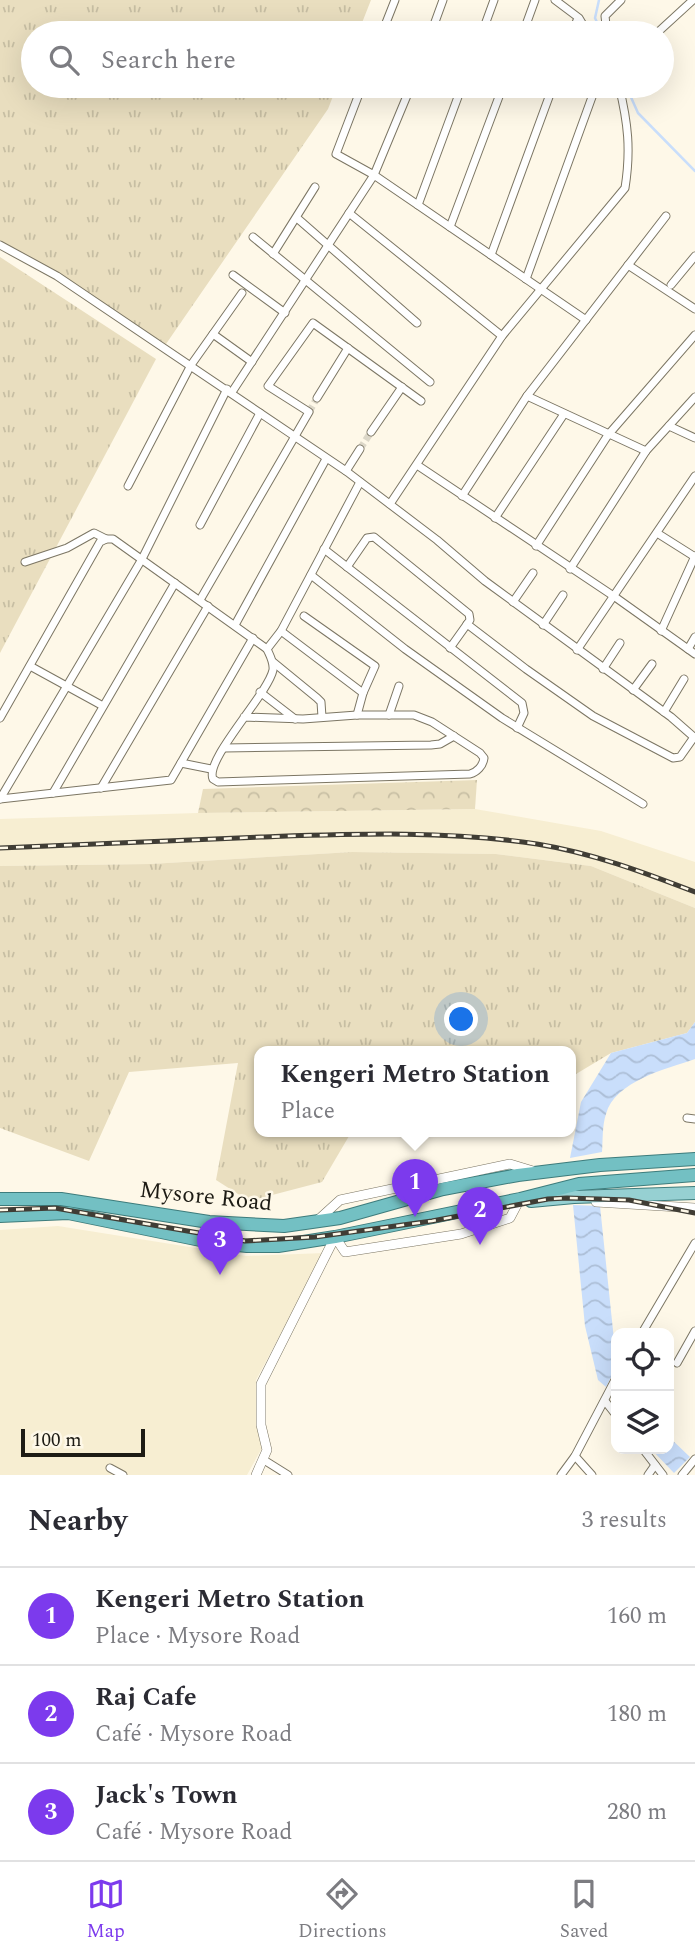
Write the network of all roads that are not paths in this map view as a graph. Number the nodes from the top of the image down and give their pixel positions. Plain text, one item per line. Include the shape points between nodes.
1 (395, 0) edge
2 (443, 0) edge
3 (494, 0) edge
4 (535, 0) edge
5 (555, 0) edge
6 (621, 0) edge
7 (693, 0) edge
8 (578, 18) junction
9 (387, 21) edge
10 (435, 21) edge
11 (486, 21) edge
12 (527, 21) edge
13 (577, 21) edge
14 (580, 21) edge
15 (606, 21) edge
16 (670, 21) edge
17 (357, 98) edge
18 (406, 98) edge
19 (458, 98) edge
20 (498, 98) edge
21 (549, 98) edge
22 (592, 98) edge
23 (623, 98) edge
24 (374, 175) junction
25 (316, 187) dead end
26 (418, 205) junction
27 (349, 213) junction
28 (666, 216) dead end
29 (296, 218) junction
30 (450, 227) junction
31 (253, 237) dead end
32 (0, 245) edge
33 (329, 245) junction
34 (273, 254) junction
35 (491, 255) junction
36 (695, 256) edge
37 (628, 265) junction
38 (233, 275) dead end
39 (526, 279) junction
40 (306, 280) junction
41 (671, 285) dead end
42 (540, 289) junction
43 (242, 293) dead end
44 (695, 309) edge
45 (285, 313) junction
46 (586, 320) junction
47 (417, 323) dead end
48 (213, 334) junction
49 (695, 335) edge
50 (502, 336) junction
51 (348, 348) junction
52 (252, 362) junction
53 (191, 365) junction
54 (430, 382) dead end
55 (401, 387) junction
56 (229, 391) junction
57 (527, 396) junction
58 (695, 397) edge
59 (317, 398) tunnel mouth
60 (421, 401) dead end
61 (260, 413) junction
62 (564, 414) junction
63 (669, 425) junction
64 (371, 432) tunnel mouth
65 (608, 435) junction
66 (295, 436) junction
67 (695, 438) edge
68 (360, 449) tunnel mouth
69 (646, 451) junction
70 (326, 459) junction
71 (416, 465) junction
72 (346, 471) junction
73 (695, 476) edge
74 (360, 482) junction
75 (128, 486) dead end
76 (462, 496) junction
77 (390, 504) junction
78 (495, 518) junction
79 (200, 525) dead end
80 (657, 533) junction
81 (106, 539) junction
82 (536, 546) junction
83 (324, 549) junction
84 (695, 557) edge
85 (142, 559) junction
86 (25, 562) dead end
87 (347, 567) junction
88 (570, 569) junction
89 (533, 573) dead end
90 (311, 575) junction
91 (175, 583) junction
92 (563, 595) dead end
93 (615, 597) junction
94 (200, 600) junction
95 (513, 602) junction
96 (208, 606) junction
97 (304, 617) dead end
98 (467, 624) junction
99 (235, 625) junction
100 (543, 625) junction
101 (281, 631) junction
102 (662, 631) junction
103 (695, 637) edge
104 (253, 638) junction
105 (620, 643) dead end
106 (450, 648) junction
107 (267, 649) junction
108 (577, 650) junction
109 (692, 652) edge
110 (273, 662) junction
111 (652, 664) dead end
112 (30, 667) junction
113 (603, 668) junction
114 (684, 679) dead end
115 (67, 686) junction
116 (399, 687) dead end
117 (633, 691) junction
118 (260, 692) junction
119 (363, 694) junction
120 (103, 706) junction
121 (664, 712) junction
122 (357, 715) junction
123 (389, 715) junction
124 (244, 717) junction
125 (322, 717) junction
126 (0, 718) edge
127 (295, 719) junction
128 (517, 728) junction
129 (454, 736) junction
130 (695, 737) edge
131 (224, 748) junction
132 (181, 763) junction
133 (211, 769) junction
134 (101, 788) junction
135 (53, 793) junction
136 (643, 804) dead end
137 (692, 1158) edge
138 (695, 1175) edge
139 (695, 1193) edge
140 (580, 1197) junction
141 (0, 1199) edge
142 (520, 1199) junction
143 (695, 1208) edge
144 (0, 1216) edge
145 (335, 1237) junction
146 (695, 1243) edge
147 (645, 1328) edge
148 (695, 1331) edge
149 (677, 1363) dead end
150 (611, 1388) edge
151 (605, 1401) junction
152 (611, 1409) edge
153 (647, 1454) edge
154 (575, 1456) junction
155 (695, 1459) edge
156 (264, 1460) junction
157 (655, 1465) junction
158 (110, 1468) dead end
159 (683, 1473) edge
160 (123, 1475) edge
161 (256, 1475) edge
162 (288, 1475) edge
163 (561, 1475) edge
164 (592, 1475) edge
165 (648, 1475) edge
166 (663, 1475) edge

1 - 9 street
2 - 10 street
3 - 11 street
4 - 12 street
5 - 8 street
6 - 15 street
7 - 16 street
8 - 13 street
8 - 14 street
17 - 24 street via 336,154
18 - 24 street
19 - 26 street
20 - 30 street
21 - 35 street
22 - 39 street
23 - 42 street via 629,127 625,188
24 - 26 street
24 - 27 street
25 - 29 street
26 - 30 street
27 - 33 street
27 - 50 street
28 - 37 street
29 - 33 street
29 - 34 street
30 - 35 street
31 - 34 street
32 - 53 street via 57,276
33 - 40 street
33 - 47 street
34 - 40 street
35 - 39 street
36 - 41 street
37 - 44 street
37 - 46 street
38 - 45 street
39 - 42 street
40 - 45 street
40 - 54 street
42 - 46 street
42 - 50 street
43 - 48 street
45 - 52 street
46 - 57 street
48 - 52 street
48 - 53 street
49 - 65 street
50 - 71 street
51 - 55 street
51 - 59 street
51 - 66 street via 313,323 268,386 309,412
52 - 56 street
53 - 56 street
53 - 75 street
55 - 60 street
55 - 64 street
56 - 61 street
56 - 85 street
57 - 62 street
57 - 76 street
58 - 63 street
61 - 66 street
61 - 79 street
62 - 65 street
62 - 78 street
63 - 67 street
63 - 69 street
65 - 69 street
65 - 82 street
66 - 70 street
66 - 94 street
68 - 72 street
69 - 88 street
70 - 72 street
70 - 99 street
71 - 76 street
71 - 77 street
72 - 74 street
73 - 80 street
74 - 77 street
74 - 83 street
76 - 78 street
77 - 95 street
78 - 82 street
80 - 84 street
80 - 93 street
81 - 85 street
81 - 86 street via 94,533
81 - 112 street via 100,542
82 - 88 street
83 - 87 street
83 - 90 street
84 - 102 street
85 - 91 street
85 - 115 street
87 - 98 street via 367,538 374,537 469,614
87 - 106 street
88 - 93 street
89 - 95 street
90 - 101 street
90 - 128 street
91 - 94 street
91 - 120 street
92 - 100 street
93 - 102 street
93 - 108 street
94 - 96 street
95 - 100 street
96 - 99 street
96 - 134 street
97 - 119 street via 374,666
98 - 106 street
98 - 130 street via 593,716 673,758 680,757
99 - 104 street
100 - 108 street
101 - 107 street
101 - 119 street
102 - 109 street
103 - 109 street
104 - 107 street
104 - 132 street
105 - 113 street
106 - 128 street via 522,703 524,713
107 - 110 street
108 - 113 street
110 - 118 street
110 - 125 street via 321,702
111 - 117 street
112 - 115 street
112 - 126 street
113 - 117 street
114 - 121 street
115 - 120 street
115 - 135 street via 0,799
116 - 123 street
117 - 121 street
118 - 124 street
118 - 127 street
119 - 122 street
120 - 135 street
121 - 130 street
122 - 123 street
122 - 125 street
123 - 129 street via 424,717
124 - 127 street
124 - 131 street
125 - 127 street
128 - 136 street
129 - 131 street via 430,745
129 - 133 street via 484,758 476,772 218,782
131 - 133 street
132 - 133 street
132 - 134 street via 171,780
134 - 135 street
137 - 141 highway, Mysore Road via 539,1172 443,1189 340,1218 284,1226 209,1222 61,1199
138 - 142 highway, Mysore Road via 579,1184
139 - 140 main road
140 - 142 main road
140 - 143 street
142 - 145 highway, Mysore Road
142 - 145 street via 510,1218 461,1234 345,1252
144 - 145 highway, Mysore Road via 68,1213 247,1246
145 - 156 street via 261,1384
146 - 147 street
148 - 149 street
150 - 151 street
151 - 152 street
151 - 154 street
153 - 157 street
154 - 163 street
154 - 164 street
155 - 159 street
156 - 161 street
156 - 162 street
157 - 165 street
157 - 166 street
158 - 160 street

